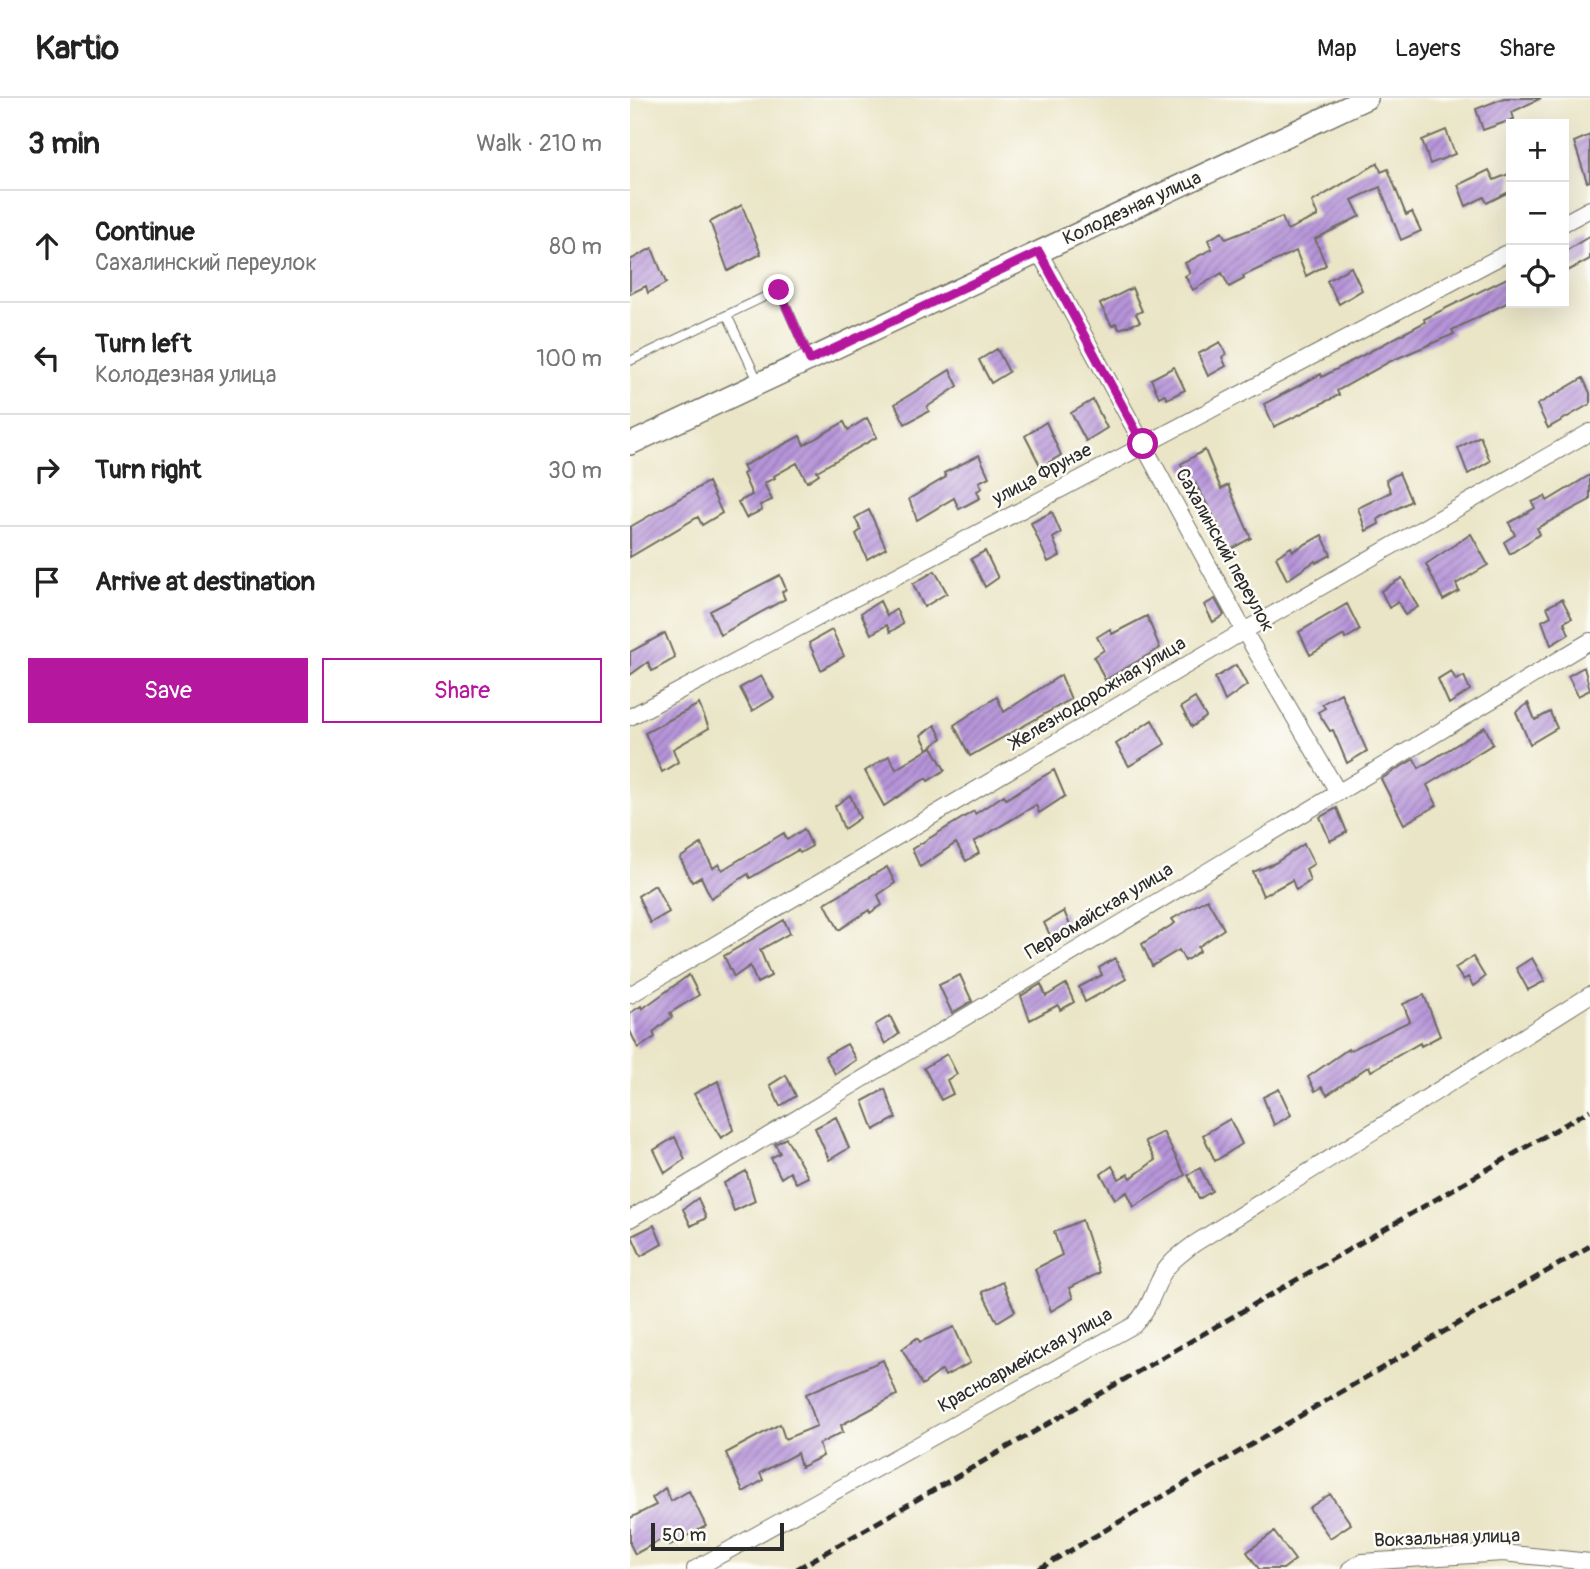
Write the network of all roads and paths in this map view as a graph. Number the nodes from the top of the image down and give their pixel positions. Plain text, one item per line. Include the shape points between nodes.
1 (1367, 98) edge
2 (1340, 104) edge
3 (1590, 209) edge
4 (1569, 220) edge
5 (1039, 252) junction
6 (1506, 254) edge
7 (727, 315) junction
8 (810, 360) junction
9 (630, 362) edge
10 (759, 383) junction
11 (1590, 432) edge
12 (630, 444) edge
13 (1143, 444) junction
14 (1244, 631) junction
15 (1590, 641) edge
16 (630, 717) edge
17 (1338, 792) junction
18 (630, 995) edge
19 (1590, 995) edge
20 (630, 1219) edge
21 (1590, 1562) edge
22 (695, 1569) edge
23 (1350, 1569) edge

1 - 2 main road, Колодезная улица
2 - 5 main road, Колодезная улица
3 - 4 street
5 - 8 main road, Колодезная улица
5 - 13 street, Сахалинский переулок
6 - 13 street, улица Фрунзе
7 - 8 lane via 779,290
7 - 9 lane
7 - 10 lane
8 - 10 main road, Колодезная улица
10 - 12 main road, Колодезная улица
11 - 14 street, Железнодорожная улица
13 - 14 street, Сахалинский переулок
13 - 16 street, улица Фрунзе
14 - 17 street, Сахалинский переулок
14 - 18 street, Железнодорожная улица
15 - 17 street, Первомайская улица
17 - 20 street, Первомайская улица
19 - 22 street, Красноармейская улица via 1194,1244 1170,1263 1148,1311 1134,1325
21 - 23 street, Вокзальная улица via 1503,1553 1362,1562

